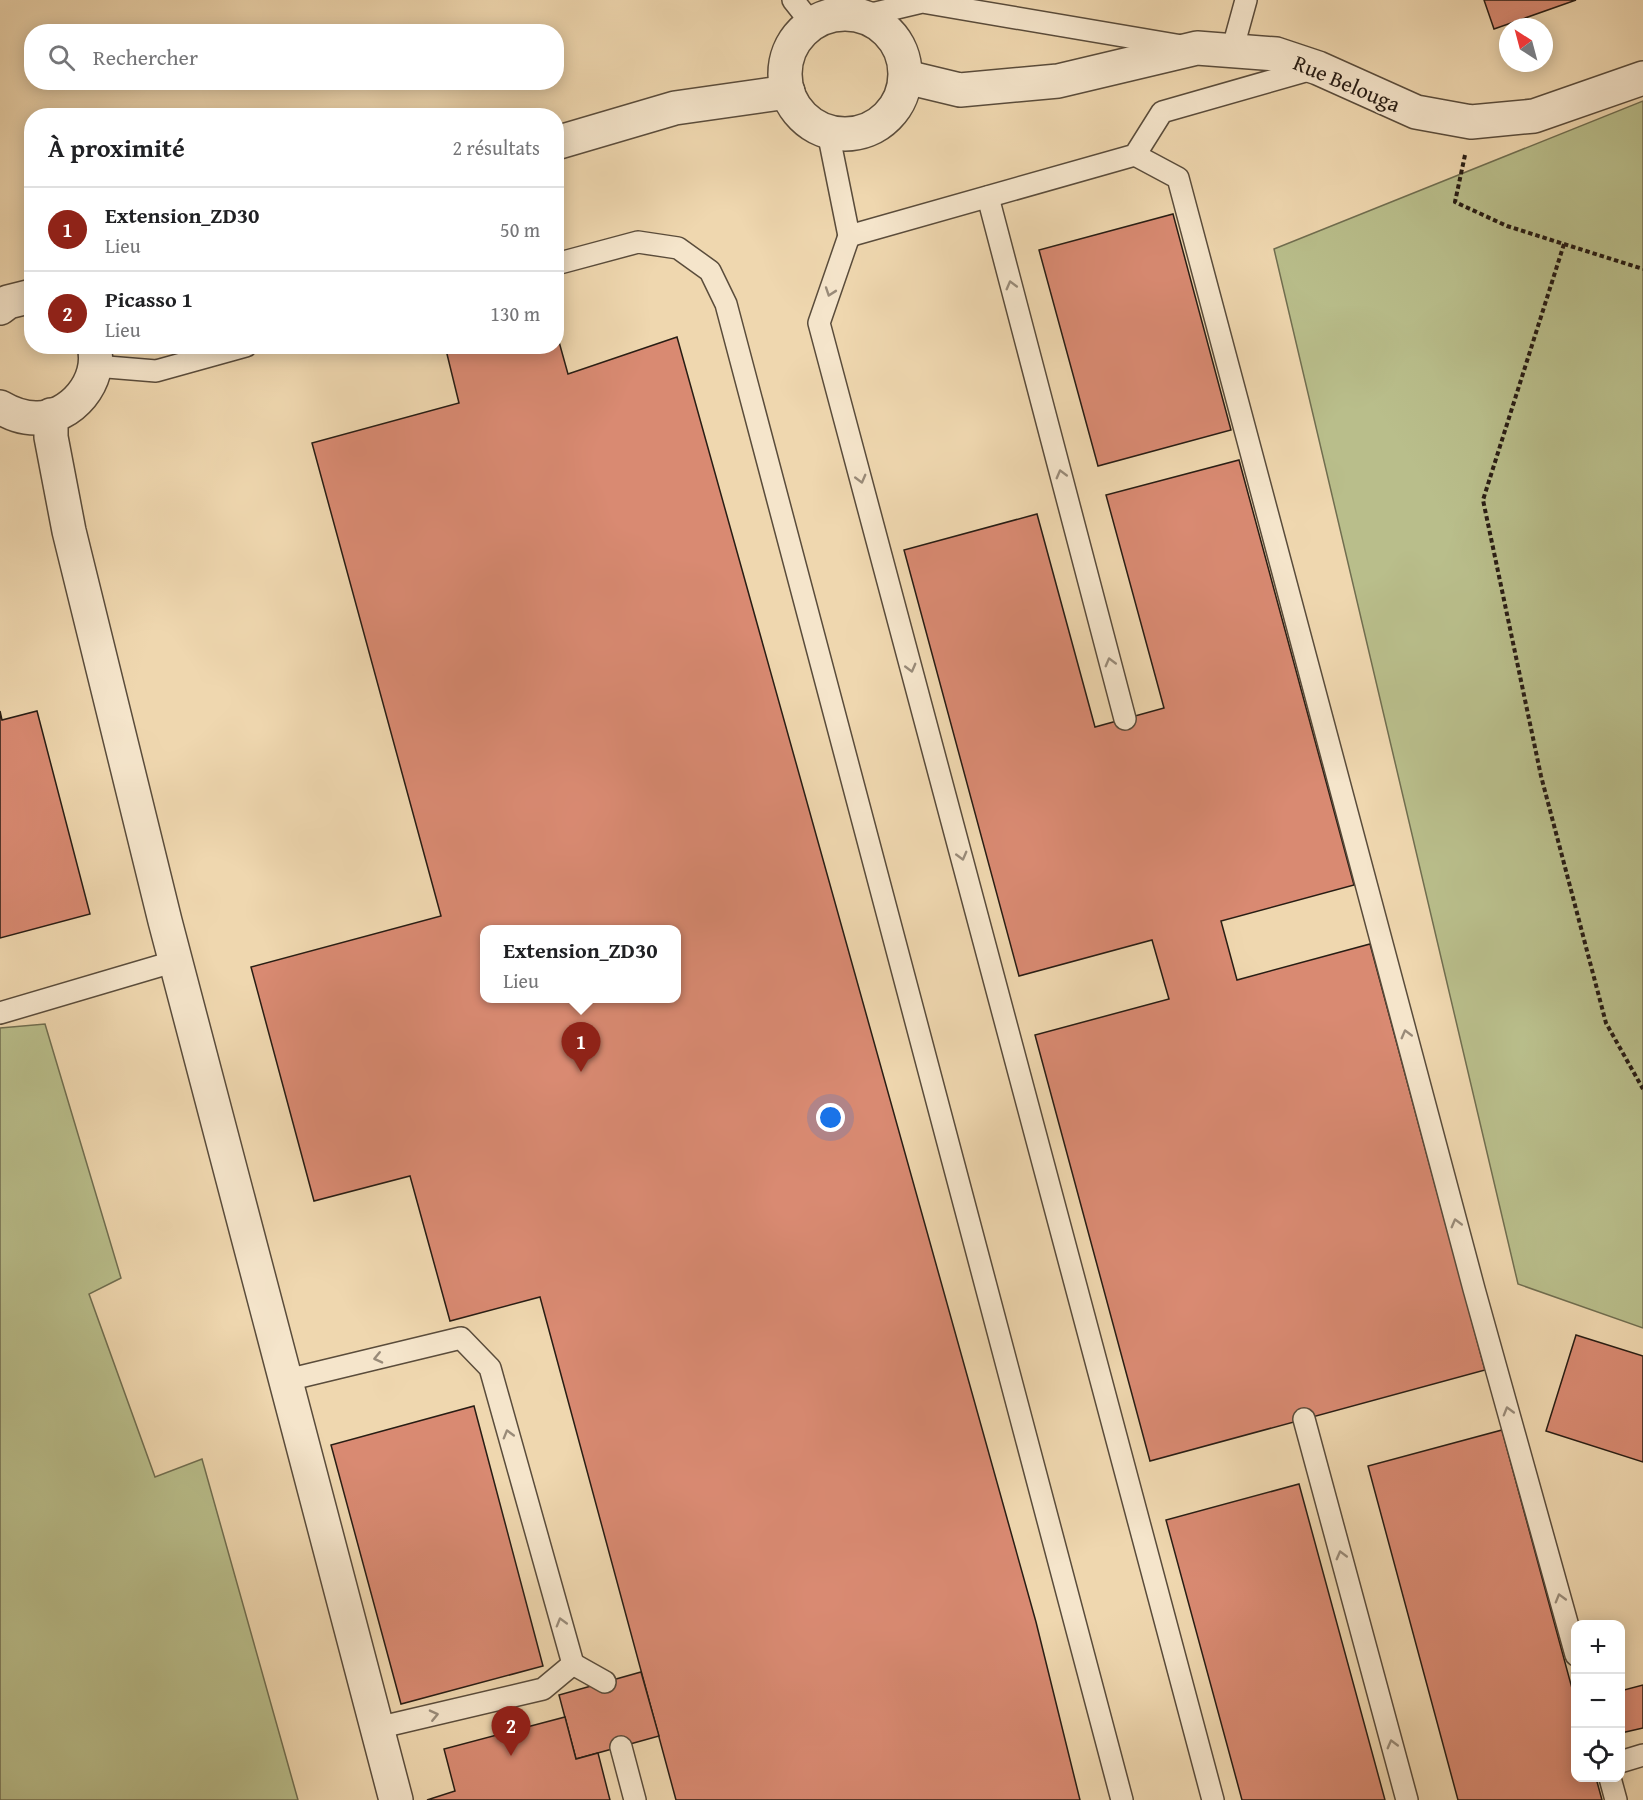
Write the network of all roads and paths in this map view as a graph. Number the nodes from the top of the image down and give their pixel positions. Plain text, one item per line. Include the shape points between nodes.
1 (1246, 0) edge
2 (802, 12) edge
3 (863, 16) junction
4 (1197, 48) junction
5 (1232, 51) junction
6 (1318, 68) junction
7 (906, 77) junction
8 (1643, 78) edge
9 (788, 92) junction
10 (1471, 122) junction
11 (828, 132) junction
12 (564, 141) edge
13 (1135, 155) junction
14 (988, 197) junction
15 (849, 236) junction
16 (1564, 244) junction
17 (564, 262) edge
18 (1643, 269) edge
19 (24, 298) edge
20 (0, 308) edge
21 (217, 354) edge
22 (94, 356) edge
23 (0, 407) edge
24 (51, 415) junction
25 (1125, 719) dead end
26 (176, 962) junction
27 (0, 1013) edge
28 (1643, 1089) edge
29 (286, 1380) junction
30 (1304, 1419) dead end
31 (1571, 1641) edge
32 (573, 1664) junction
33 (605, 1682) dead end
34 (377, 1728) junction
35 (621, 1747) dead end
36 (1643, 1755) edge
37 (1625, 1760) edge
38 (1611, 1782) edge
39 (396, 1800) edge
40 (635, 1800) edge
41 (1122, 1800) edge
42 (1213, 1800) edge
43 (1407, 1800) edge
44 (1616, 1800) edge

1 - 5 lane
2 - 3 street
2 - 9 street via 798,37 788,54
3 - 4 lane via 922,2
3 - 7 street via 886,29 902,51
4 - 5 street, Rue Belouga
4 - 7 street, Rue Belouga via 1058,81 960,90
5 - 6 street, Rue Belouga via 1276,54
6 - 10 street, Rue Belouga via 1416,112
6 - 13 lane via 1162,112
7 - 11 street via 902,95 880,123 864,131
8 - 10 street, Rue Belouga via 1534,116
9 - 11 street via 803,117
9 - 12 street via 675,108
10 - 16 path via 1455,202 1507,226
11 - 15 lane
13 - 14 lane
31 -> 13 lane via 1178,178
14 - 15 lane
25 -> 14 lane
15 -> 42 lane via 819,323
16 - 18 path
16 - 28 path via 1483,500 1541,777 1606,1023
17 - 41 lane via 638,242 678,248 710,272 726,304
19 - 20 street
21 - 22 lane via 156,371
22 - 24 street via 93,378 81,398
23 - 24 street via 15,416 38,419
24 - 26 street via 51,437 69,531
26 - 27 lane
26 - 29 street
32 -> 29 lane via 490,1368 461,1338
29 - 34 street
43 -> 30 lane
32 - 33 lane
34 -> 32 lane via 543,1689
34 - 39 street
35 - 40 lane
36 - 37 lane
38 - 44 lane

